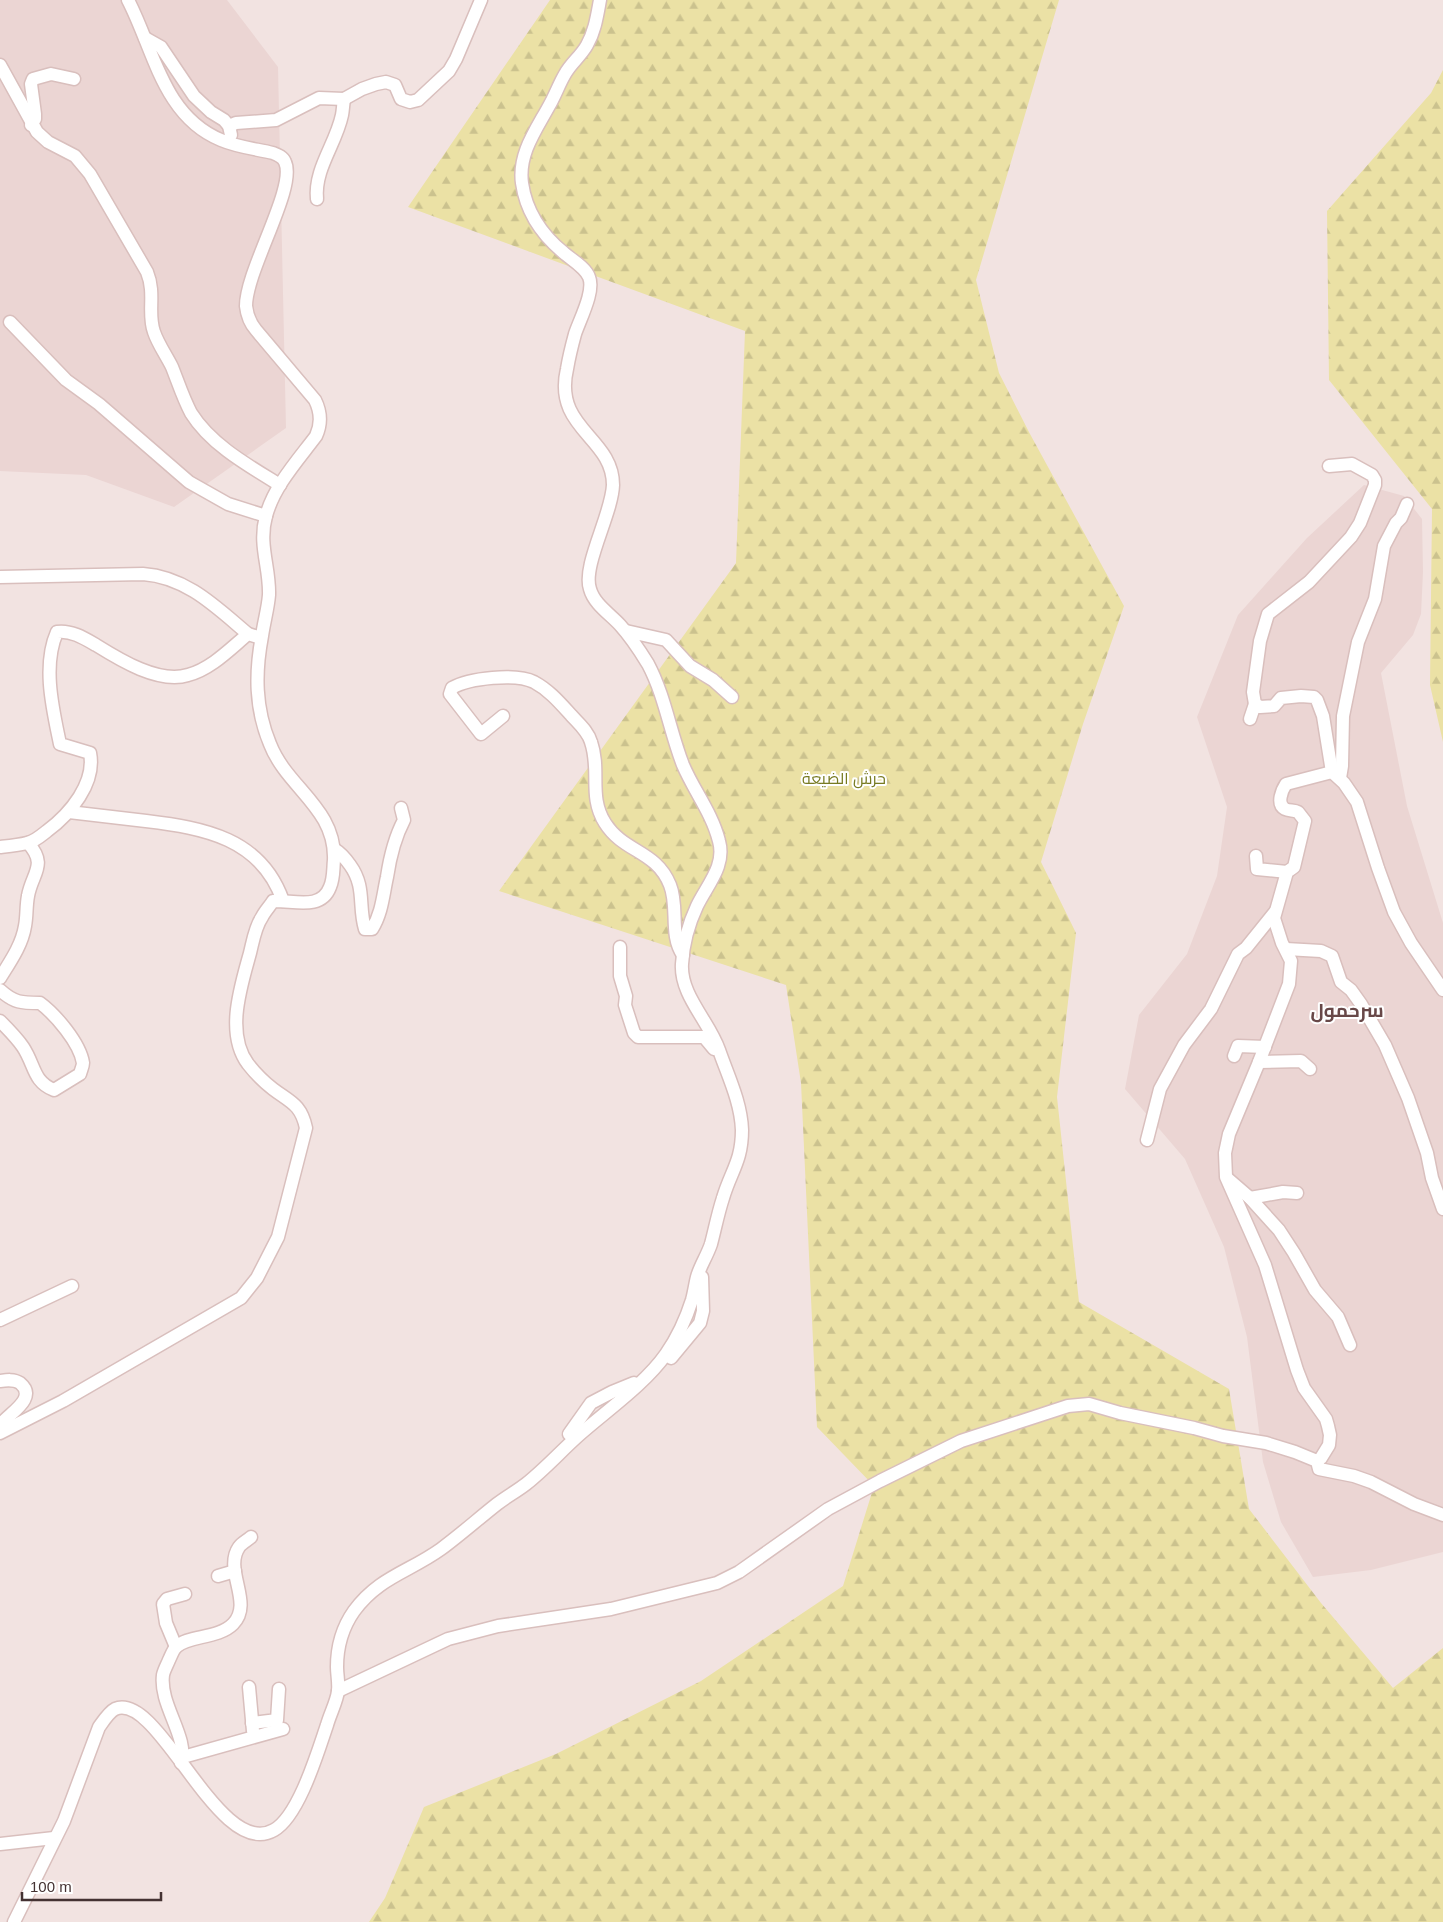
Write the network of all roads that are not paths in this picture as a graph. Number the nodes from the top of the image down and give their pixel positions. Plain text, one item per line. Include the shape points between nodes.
1 (128, 0) edge
2 (481, 0) edge
3 (600, 0) edge
4 (145, 38) junction
5 (0, 66) edge
6 (74, 79) dead end
7 (344, 99) junction
8 (31, 124) junction
9 (229, 126) junction
10 (250, 148) junction
11 (317, 199) dead end
12 (10, 322) dead end
13 (1329, 466) dead end
14 (280, 485) junction
15 (1407, 504) dead end
16 (266, 516) junction
17 (0, 577) edge
18 (626, 631) junction
19 (248, 634) junction
20 (261, 638) junction
21 (732, 697) dead end
22 (1255, 704) junction
23 (503, 716) dead end
24 (1250, 719) dead end
25 (1336, 775) junction
26 (401, 808) dead end
27 (69, 812) junction
28 (28, 843) junction
29 (0, 846) edge
30 (334, 849) junction
31 (1256, 856) dead end
32 (1287, 872) junction
33 (283, 901) junction
34 (1275, 912) junction
35 (620, 947) dead end
36 (1286, 949) junction
37 (683, 955) junction
38 (0, 978) edge
39 (0, 990) edge
40 (1443, 990) edge
41 (0, 1021) edge
42 (1265, 1047) junction
43 (719, 1050) junction
44 (1234, 1056) dead end
45 (1259, 1062) junction
46 (1310, 1069) dead end
47 (1147, 1140) dead end
48 (1226, 1177) junction
49 (1297, 1193) dead end
50 (1250, 1198) junction
51 (1443, 1209) edge
52 (72, 1286) dead end
53 (0, 1320) edge
54 (1350, 1345) dead end
55 (0, 1381) edge
56 (641, 1381) junction
57 (0, 1431) edge
58 (569, 1434) dead end
59 (1317, 1461) junction
60 (1443, 1515) edge
61 (251, 1537) dead end
62 (235, 1571) junction
63 (218, 1576) dead end
64 (185, 1594) dead end
65 (176, 1647) junction
66 (249, 1686) dead end
67 (279, 1689) dead end
68 (338, 1691) junction
69 (283, 1729) dead end
70 (253, 1730) junction
71 (182, 1760) junction
72 (54, 1838) junction
73 (0, 1844) edge
74 (14, 1922) edge

1 - 4 street
2 - 7 street via 456,59 440,80 418,100 401,99 395,85 386,82 362,89
3 - 18 street via 596,23 587,45 566,71 528,143 522,161 521,181 532,216 542,231 589,276 590,292 574,336 563,385 575,422 598,447 611,472 610,501 588,579 592,595
4 - 9 street via 161,47 194,96
4 - 10 street via 164,83 185,116 222,141
5 - 8 street
6 - 8 street via 51,74 33,79 35,119
7 - 9 street via 319,98 276,120
7 - 11 street via 342,116 320,171
8 - 14 street via 44,139 78,159 90,174 148,272 153,290 154,333 195,418 206,432 233,454
9 - 10 street via 231,134
10 - 14 street via 280,156 285,161 286,175 281,202 249,288 248,315 256,330 315,400 321,420 316,436
12 - 16 street via 66,380 99,404 189,482 222,501
13 - 22 street via 1352,464 1372,474 1375,485 1351,537 1309,582 1268,614 1260,641 1253,692
14 - 16 street
15 - 25 street via 1384,546 1375,599 1358,642 1343,716 1342,766
16 - 20 street via 262,543 269,594
17 - 19 street via 156,575 201,595
18 - 21 street via 666,640 690,666
18 - 37 street via 658,686 685,770 721,844 721,859 689,926
19 - 20 street
19 - 27 street via 198,671 179,676 144,670 70,632 57,632 50,670 60,744 90,752 92,761 87,779
20 - 30 street via 256,687 269,743 286,773 321,813
22 - 24 street
22 - 25 street via 1274,706 1281,698 1314,697 1323,716
23 - 37 street via 481,734 454,702 450,694 452,688 461,682 485,678 532,681 550,693 582,727 593,746 598,809 620,840 648,856 662,869 672,891 677,946
25 - 32 street via 1286,784 1282,790 1281,805 1298,812 1305,821 1294,867
25 - 40 street via 1361,808 1394,912
26 - 30 street via 404,820 397,833 384,899 372,929 365,929 362,918 358,876 341,852
27 - 28 street
27 - 33 street via 198,829 219,836 256,858 273,878
28 - 29 street
28 - 38 street via 37,856 37,873 27,897 22,937
30 - 33 street via 332,881 323,898 312,903
31 - 32 street via 1257,869
32 - 34 street
33 - 57 street via 273,901 256,932 242,985 237,1024 241,1049 249,1065 272,1088 296,1105 306,1128 278,1237 260,1271 241,1298 63,1401
34 - 36 street via 1274,918
34 - 47 street via 1238,954 1211,1008 1175,1060 1160,1089
35 - 43 street via 620,976 634,1033 638,1037 704,1037 713,1049
36 - 42 street via 1291,961 1289,984
36 - 51 street via 1320,951 1332,956 1341,982 1373,1023 1408,1098
37 - 43 street via 682,979
39 - 41 street via 16,1002 40,1003 50,1010 76,1045 83,1064 80,1074 54,1090 44,1086 30,1057
42 - 44 street via 1238,1046
42 - 45 street
43 - 56 street via 742,1125 738,1163 726,1187 710,1248 696,1278 693,1297 682,1324 673,1343
45 - 46 street via 1301,1061
45 - 48 street via 1229,1134 1224,1153
48 - 50 street
48 - 59 street via 1265,1265 1304,1388 1326,1419 1329,1446
49 - 50 street
50 - 54 street via 1279,1230 1315,1290 1338,1317
52 - 53 street
55 - 57 street via 13,1380 25,1392 19,1408 3,1422
56 - 58 street via 591,1403
56 - 68 street via 528,1483 432,1555 391,1576 369,1594 352,1614 338,1644
59 - 60 street via 1319,1469 1371,1482
59 - 68 street via 1266,1443 1089,1404 1068,1406 961,1441 888,1477 828,1509 739,1572 717,1582 611,1609 462,1634
61 - 62 street via 239,1546 234,1561
62 - 63 street
62 - 65 street via 240,1600 233,1624 215,1634
64 - 65 street via 163,1604 166,1623
65 - 71 street via 163,1672 162,1687 178,1735
66 - 70 street
67 - 70 street via 277,1720
68 - 71 street via 308,1778 277,1829 258,1834 246,1832 207,1796
69 - 70 street
70 - 71 street
71 - 72 street via 148,1721 134,1711 115,1709 99,1727 64,1821
72 - 73 street
72 - 74 street

